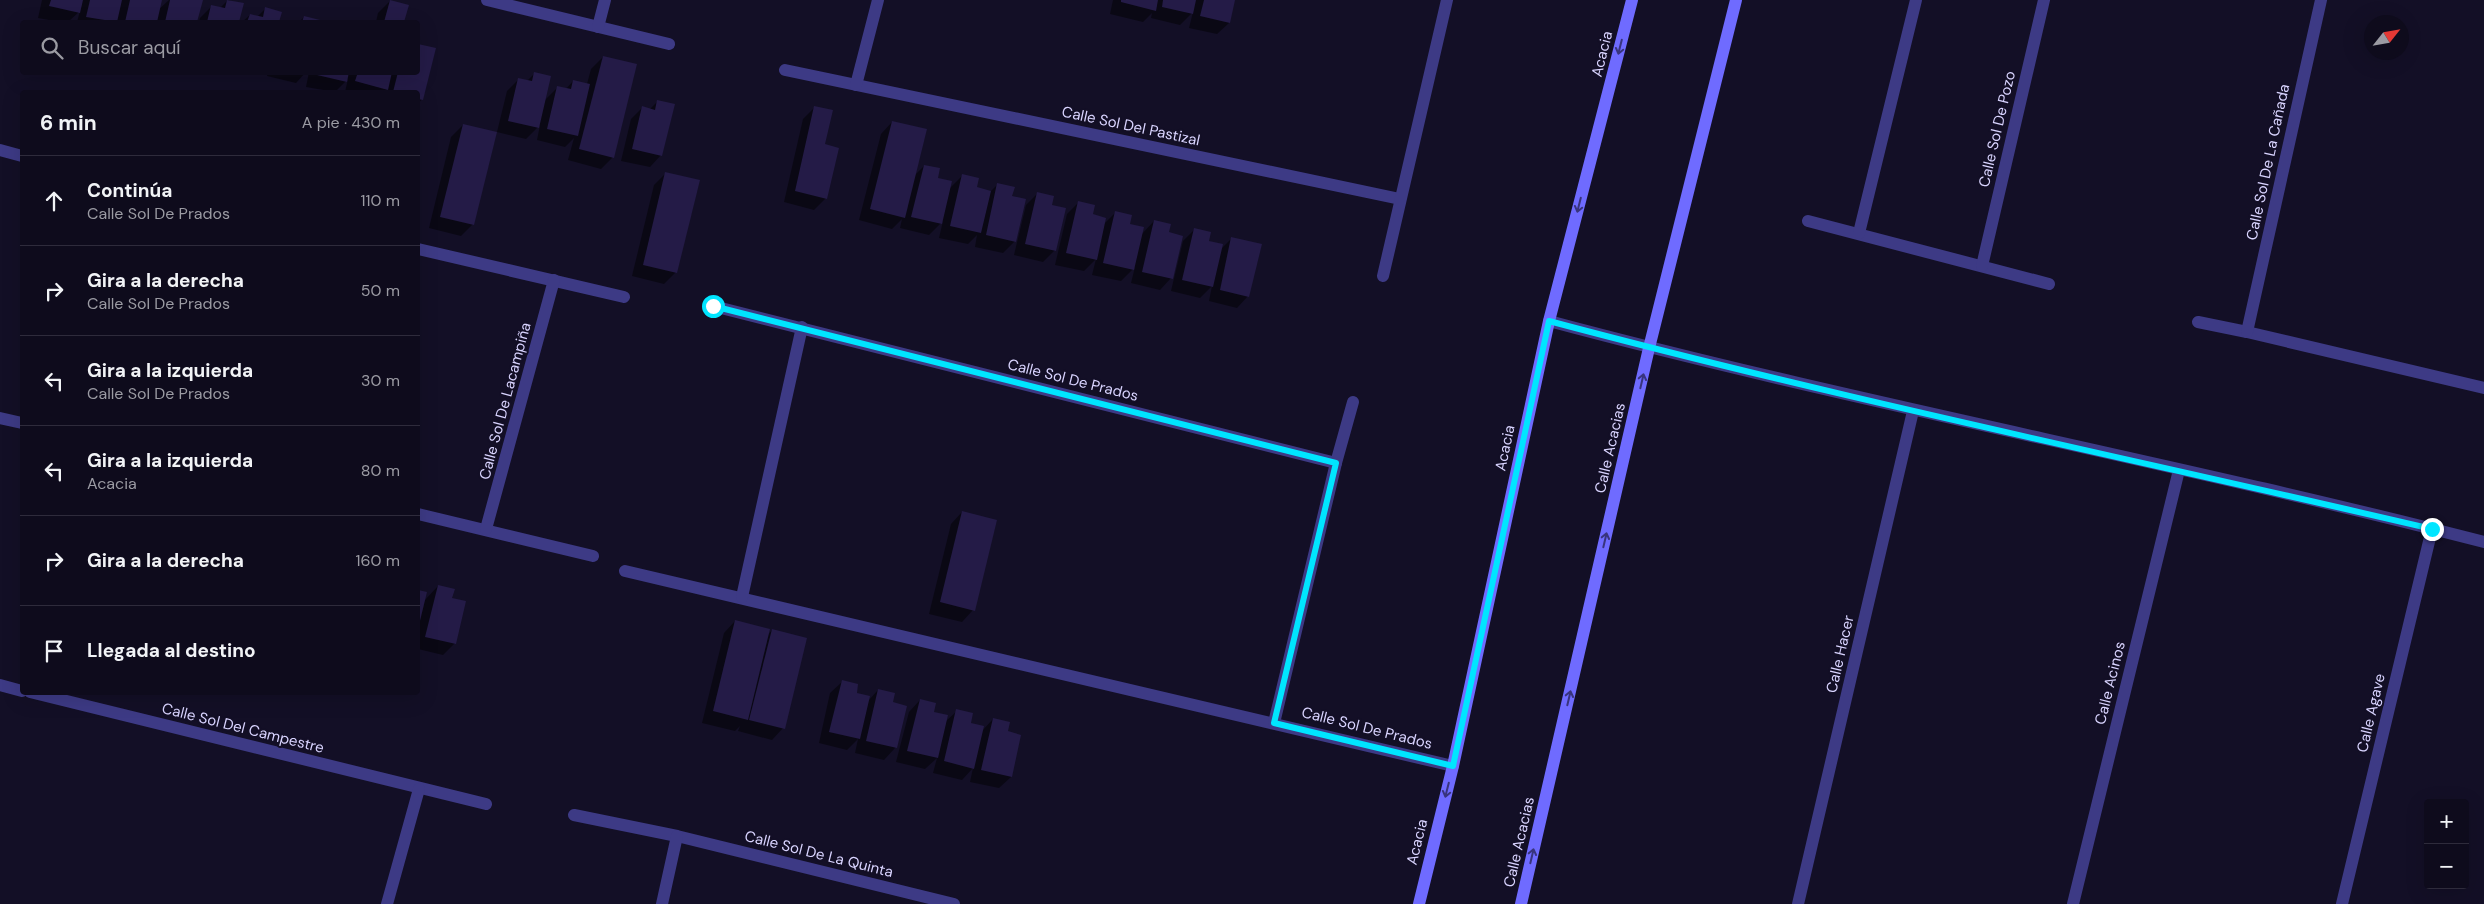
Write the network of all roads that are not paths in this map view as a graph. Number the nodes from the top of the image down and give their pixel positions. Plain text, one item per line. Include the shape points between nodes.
1 (487, 0) edge
2 (605, 0) edge
3 (878, 0) edge
4 (1446, 0) edge
5 (1631, 0) edge
6 (1736, 0) edge
7 (1916, 0) edge
8 (2044, 0) edge
9 (2321, 0) edge
10 (598, 27) junction
11 (669, 44) dead end
12 (785, 70) dead end
13 (856, 85) junction
14 (0, 150) edge
15 (20, 155) edge
16 (1400, 199) junction
17 (1808, 221) dead end
18 (1859, 233) junction
19 (420, 249) edge
20 (1982, 266) junction
21 (1383, 276) dead end
22 (554, 280) junction
23 (2048, 284) dead end
24 (624, 297) dead end
25 (713, 306) dead end
26 (1549, 321) junction
27 (2198, 322) dead end
28 (802, 327) junction
29 (2247, 332) junction
30 (1649, 348) junction
31 (2484, 388) edge
32 (1353, 402) dead end
33 (1913, 411) junction
34 (0, 418) edge
35 (20, 423) edge
36 (1336, 463) junction
37 (2179, 470) junction
38 (420, 514) edge
39 (486, 529) junction
40 (2432, 529) junction
41 (2484, 542) edge
42 (593, 556) dead end
43 (625, 570) dead end
44 (742, 597) junction
45 (0, 685) edge
46 (20, 690) edge
47 (42, 695) edge
48 (1274, 723) junction
49 (1453, 766) junction
50 (419, 789) junction
51 (486, 804) dead end
52 (574, 815) dead end
53 (677, 836) junction
54 (387, 904) edge
55 (662, 904) edge
56 (954, 904) edge
57 (1419, 904) edge
58 (1521, 904) edge
59 (1798, 904) edge
60 (2073, 904) edge
61 (2342, 904) edge

1 - 10 street
2 - 10 street
3 - 13 street
4 - 16 street
5 -> 26 street, Acacia
6 - 30 street, Calle Acacias
7 - 18 street
8 - 20 street, Calle Sol De Pozo
9 - 29 street, Calle Sol De La Cañada
10 - 11 street
12 - 13 street, Calle Sol Del Pastizal
13 - 16 street, Calle Sol Del Pastizal
14 - 15 street
16 - 21 street
17 - 18 street
18 - 20 street
19 - 22 street
20 - 23 street
22 - 24 street
22 - 39 street, Calle Sol De Lacampiña
25 - 28 street, Calle Sol De Prados
26 - 30 street
26 - 49 street, Acacia
27 - 29 street
28 - 36 street, Calle Sol De Prados
28 - 44 street
29 - 31 street
30 - 33 street
58 -> 30 street, Calle Acacias
32 - 36 street
33 - 37 street
33 - 59 street, Calle Hacer
34 - 35 street
36 - 48 street
37 - 40 street
37 - 60 street, Calle Acinos
38 - 39 street
39 - 42 street
40 - 41 street
40 - 61 street, Calle Agave
43 - 44 street, Calle Sol De Prados
44 - 48 street, Calle Sol De Prados
45 - 46 street
47 - 50 street, Calle Sol Del Campestre
48 - 49 street, Calle Sol De Prados
49 -> 57 street, Acacia
50 - 51 street, Calle Sol Del Campestre
50 - 54 street
52 - 53 street, Calle Sol De La Quinta
53 - 55 street
53 - 56 street, Calle Sol De La Quinta

